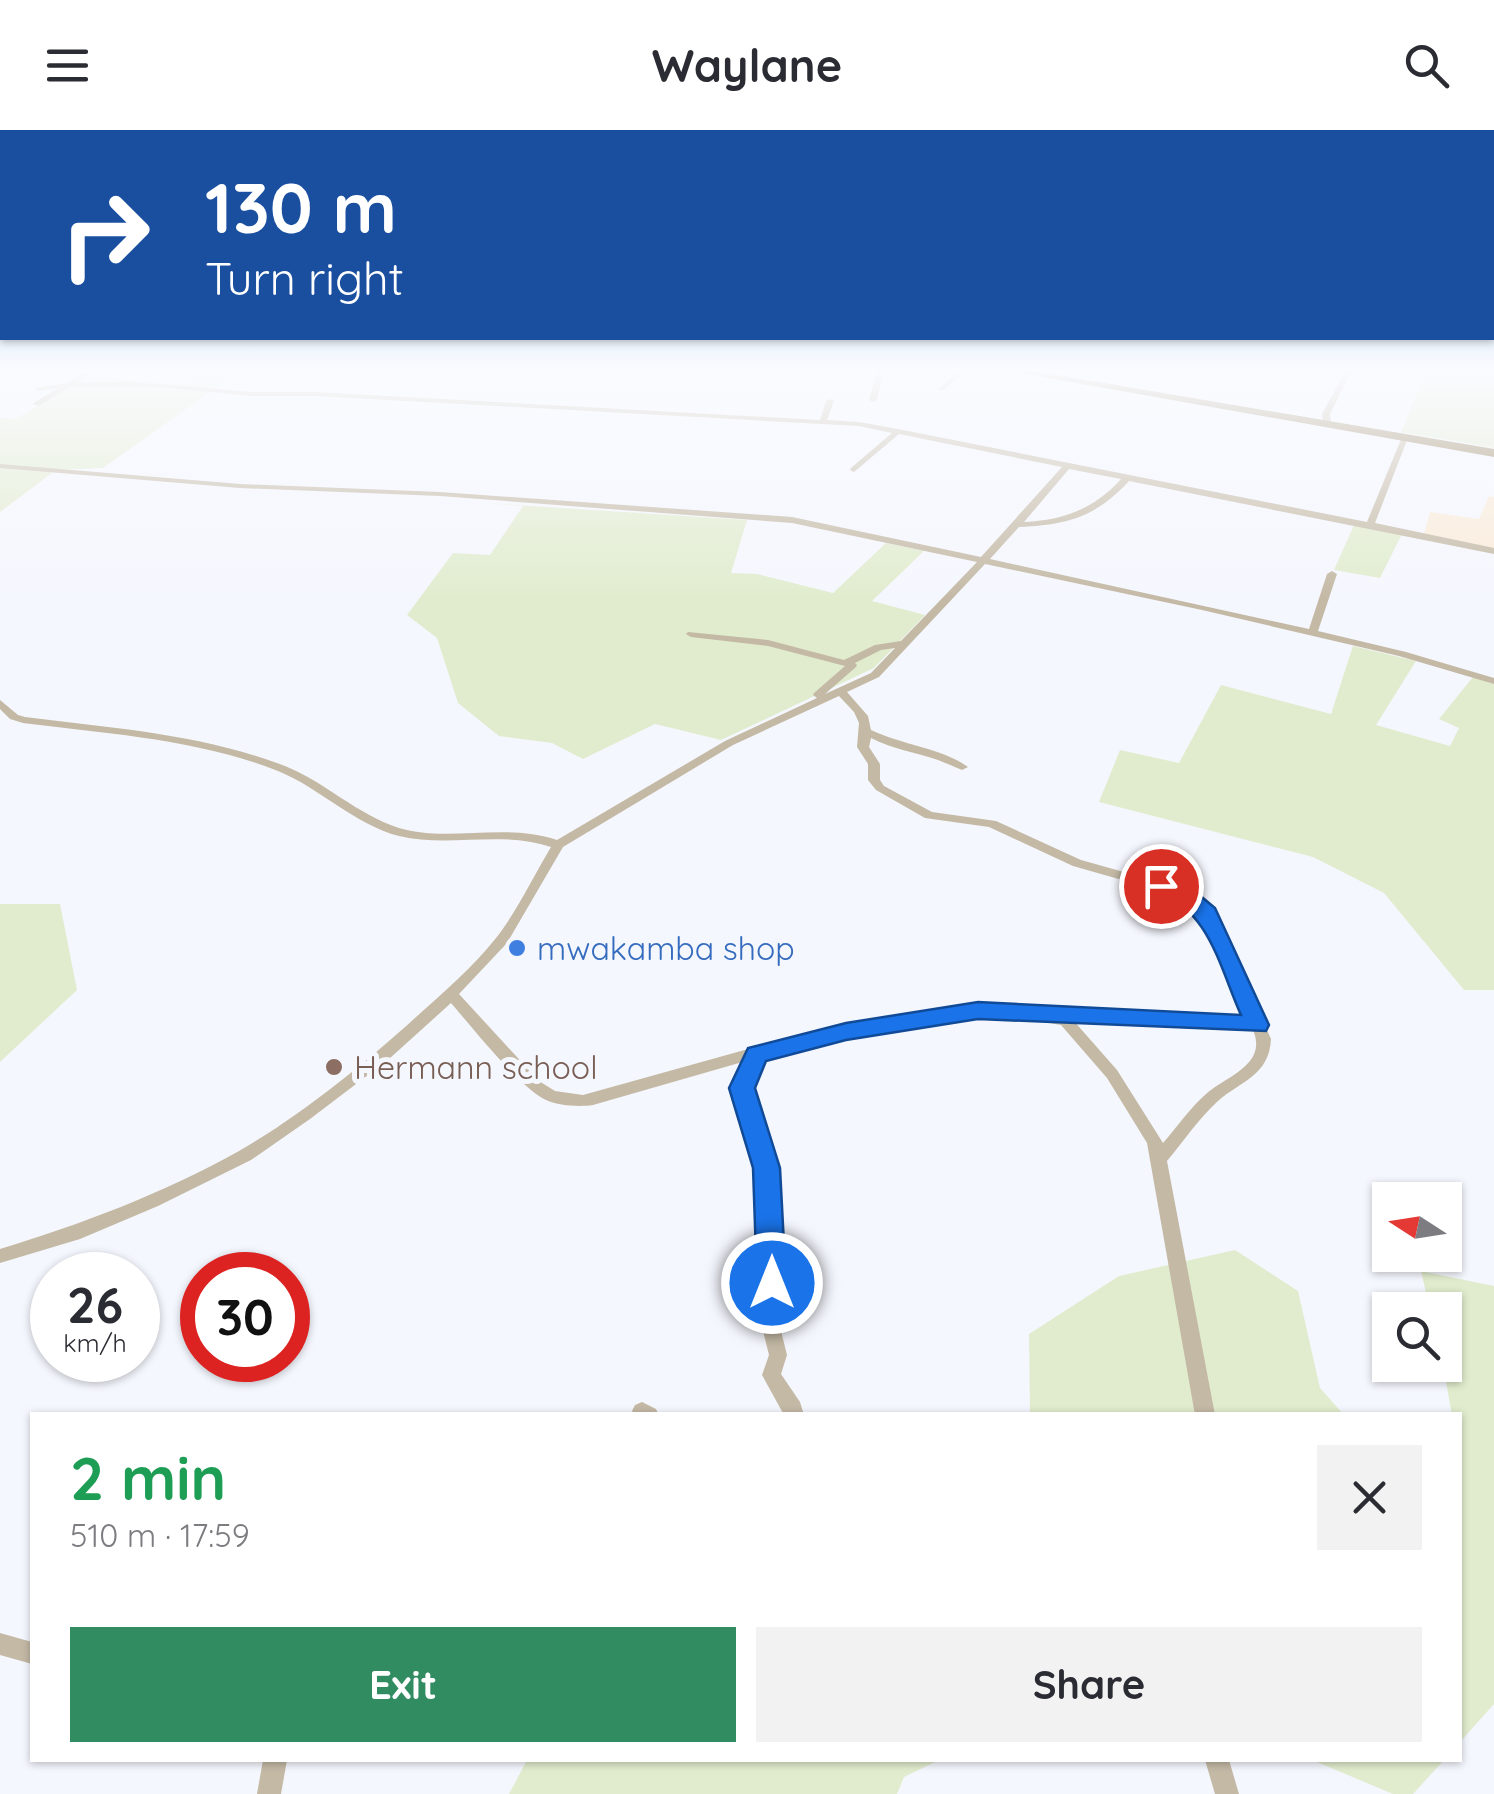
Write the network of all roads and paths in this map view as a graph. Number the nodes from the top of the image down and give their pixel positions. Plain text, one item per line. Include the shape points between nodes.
1 (881, 446) edge
2 (971, 446) edge
3 (1402, 446) edge
4 (1451, 446) edge
5 (1494, 454) edge
6 (1068, 465) junction
7 (0, 466) edge
8 (854, 470) dead end
9 (1126, 479) junction
10 (1017, 525) junction
11 (1370, 525) junction
12 (1494, 551) edge
13 (982, 561) junction
14 (1332, 574) dead end
15 (1313, 633) junction
16 (691, 634) dead end
17 (906, 644) junction
18 (848, 662) junction
19 (1494, 681) edge
20 (841, 692) junction
21 (0, 703) edge
22 (801, 708) junction
23 (868, 732) junction
24 (962, 766) dead end
25 (558, 845) junction
26 (451, 994) junction
27 (1038, 1016) junction
28 (1258, 1025) junction
29 (757, 1054) junction
30 (1160, 1158) junction
31 (0, 1256) edge
32 (794, 1412) edge
33 (1204, 1412) edge
34 (0, 1644) edge
35 (30, 1652) edge
36 (275, 1762) edge
37 (1218, 1762) edge
38 (269, 1794) edge
39 (1227, 1794) edge

1 - 8 street
2 - 6 street
3 - 11 street
4 - 5 main road
6 - 9 street
6 - 10 street
7 - 13 street via 779,519
9 - 10 street via 1103,506 1059,521
9 - 11 street
10 - 13 street
11 - 12 street
13 - 15 street
13 - 17 street
14 - 15 street
15 - 19 street
16 - 18 street
17 - 18 street via 879,646
17 - 20 street via 876,675
18 - 22 street via 848,671
20 - 22 street
20 - 23 street via 866,717
21 - 25 street via 24,720 164,736 250,758 394,830 438,837 507,834
22 - 25 street via 658,782
23 - 24 street via 891,747
23 - 28 street via 863,747 874,764 874,780 928,815 992,824 1077,863 1196,901
25 - 26 street via 502,940
26 - 29 street via 551,1096 603,1098
26 - 31 street via 365,1070 245,1155 74,1234
27 - 28 street
27 - 29 street via 964,1012
27 - 30 street via 1066,1021 1087,1044 1136,1107
28 - 30 street via 1263,1053 1252,1070 1211,1098
29 - 32 street via 742,1088 766,1168 778,1356 771,1375
30 - 33 street
34 - 35 street
36 - 38 street
37 - 39 street

